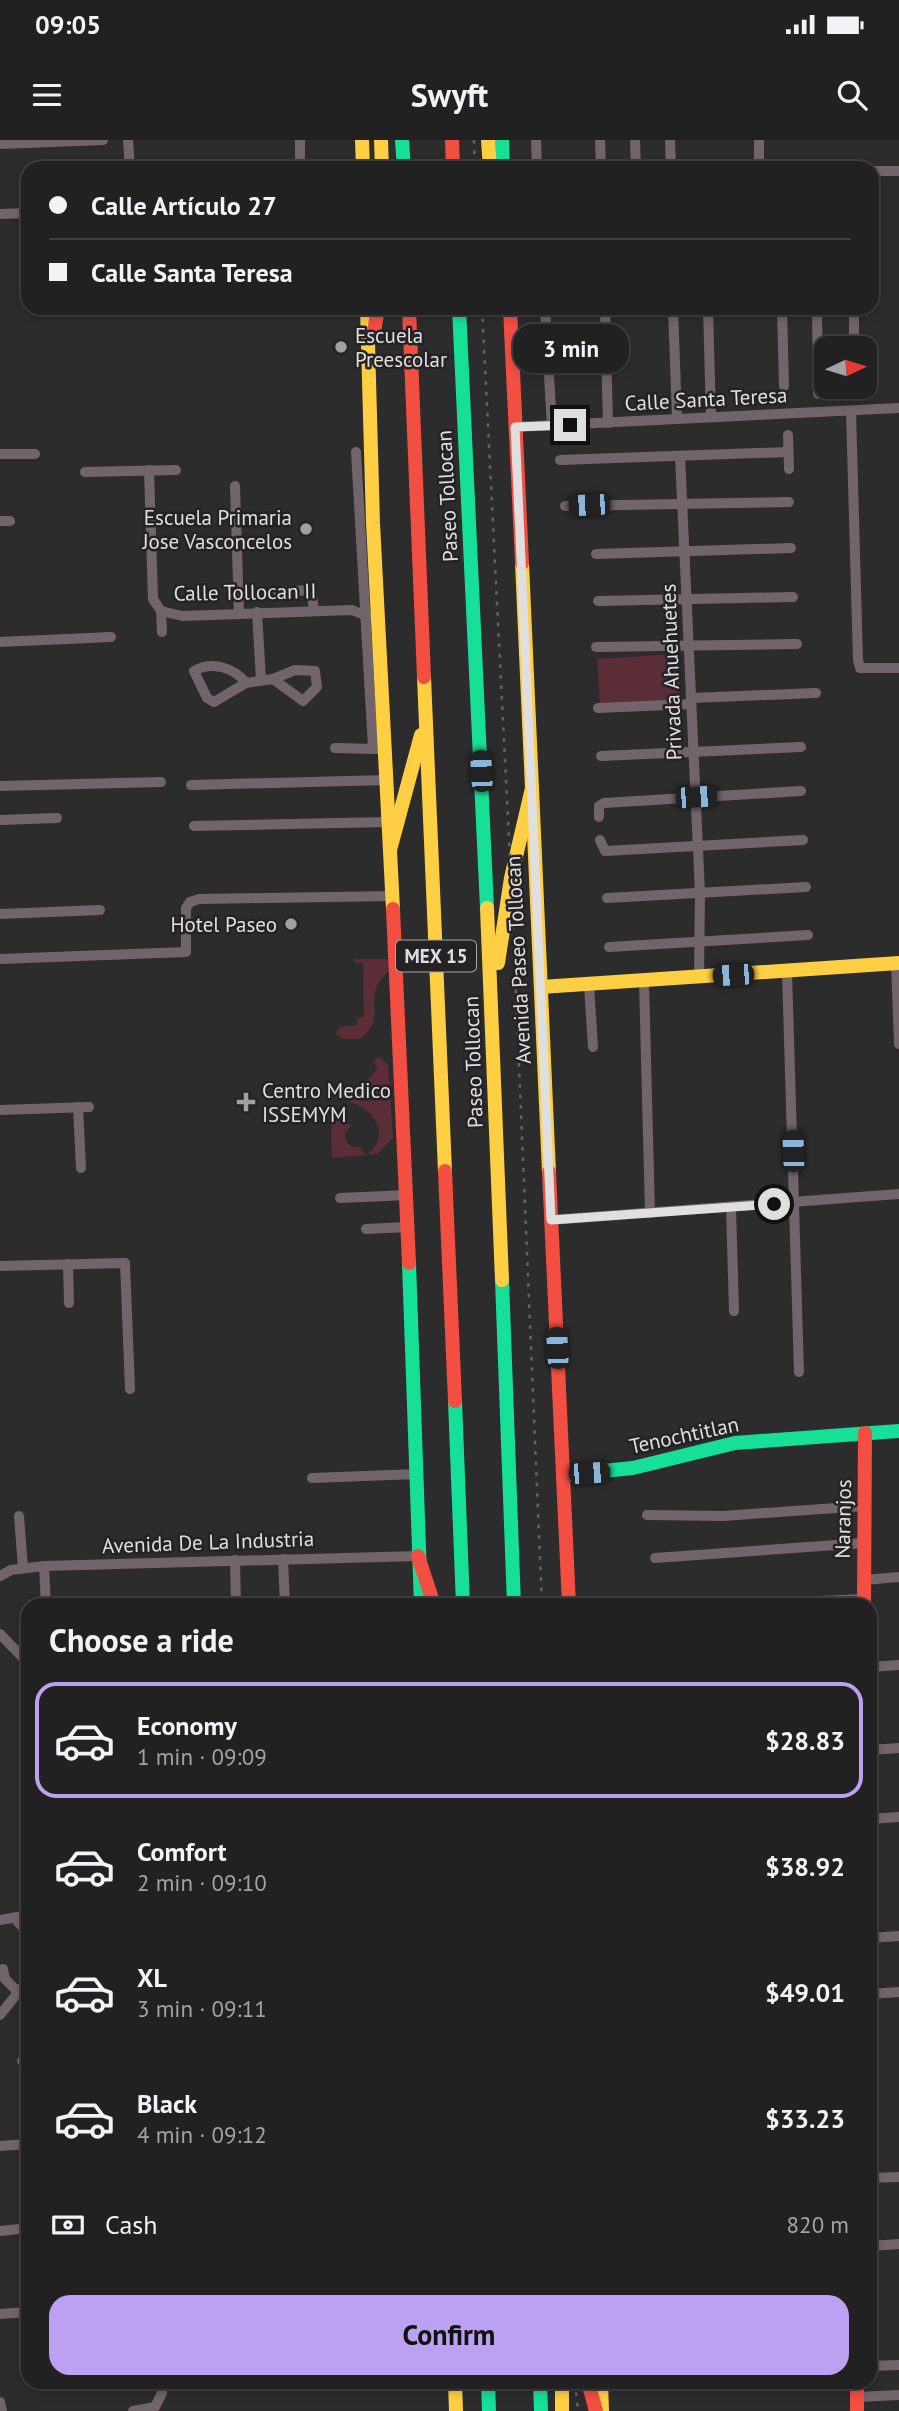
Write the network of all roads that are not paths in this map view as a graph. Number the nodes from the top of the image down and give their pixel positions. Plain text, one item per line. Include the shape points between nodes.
1 (103, 140) edge
2 (128, 140) edge
3 (300, 140) edge
4 (362, 140) edge
5 (381, 140) edge
6 (402, 140) edge
7 (452, 140) edge
8 (488, 140) edge
9 (502, 140) edge
10 (536, 140) edge
11 (600, 140) edge
12 (635, 140) edge
13 (670, 140) edge
14 (759, 140) edge
15 (0, 144) edge
16 (130, 161) edge
17 (300, 161) edge
18 (363, 161) edge
19 (382, 161) edge
20 (404, 161) edge
21 (453, 161) edge
22 (490, 161) edge
23 (503, 161) edge
24 (537, 161) edge
25 (601, 161) edge
26 (636, 161) edge
27 (671, 161) edge
28 (759, 161) edge
29 (879, 172) edge
30 (899, 172) edge
31 (1, 212) edge
32 (21, 213) edge
33 (368, 315) edge
34 (377, 315) edge
35 (409, 315) edge
36 (460, 315) edge
37 (509, 315) edge
38 (545, 315) edge
39 (605, 315) edge
40 (673, 315) edge
41 (708, 315) edge
42 (782, 315) edge
43 (817, 315) edge
44 (854, 315) edge
45 (817, 336) edge
46 (854, 336) edge
47 (369, 354) junction
48 (784, 386) dead end
49 (899, 408) edge
50 (851, 411) junction
51 (711, 416) junction
52 (677, 418) junction
53 (608, 423) junction
54 (552, 426) junction
55 (515, 427) junction
56 (788, 435) dead end
57 (356, 452) dead end
58 (788, 452) junction
59 (0, 454) edge
60 (35, 454) dead end
61 (680, 456) junction
62 (560, 460) dead end
63 (789, 469) dead end
64 (149, 470) junction
65 (176, 470) dead end
66 (85, 472) dead end
67 (235, 486) dead end
68 (789, 502) dead end
69 (682, 503) junction
70 (565, 506) dead end
71 (791, 548) dead end
72 (685, 551) junction
73 (596, 554) dead end
74 (278, 592) dead end
75 (793, 597) dead end
76 (371, 598) junction
77 (687, 598) junction
78 (598, 601) dead end
79 (314, 610) junction
80 (352, 610) junction
81 (161, 611) junction
82 (257, 612) junction
83 (239, 613) junction
84 (372, 619) junction
85 (162, 632) dead end
86 (111, 637) dead end
87 (0, 642) edge
88 (797, 644) dead end
89 (689, 646) junction
90 (596, 648) dead end
91 (899, 668) edge
92 (273, 679) dead end
93 (261, 680) junction
94 (246, 682) junction
95 (816, 693) dead end
96 (691, 701) junction
97 (598, 708) dead end
98 (426, 710) junction
99 (801, 747) dead end
100 (335, 748) dead end
101 (379, 750) junction
102 (693, 751) junction
103 (601, 755) dead end
104 (386, 780) junction
105 (161, 782) dead end
106 (191, 785) dead end
107 (0, 786) edge
108 (532, 788) junction
109 (801, 791) dead end
110 (696, 797) junction
111 (599, 817) dead end
112 (57, 818) dead end
113 (0, 820) edge
114 (388, 822) junction
115 (194, 826) dead end
116 (600, 840) dead end
117 (803, 840) dead end
118 (698, 845) junction
119 (390, 850) junction
120 (806, 887) dead end
121 (700, 893) junction
122 (392, 896) junction
123 (607, 898) dead end
124 (100, 911) dead end
125 (0, 914) edge
126 (808, 935) dead end
127 (701, 941) junction
128 (609, 947) dead end
129 (0, 959) edge
130 (897, 963) edge
131 (787, 972) junction
132 (702, 977) junction
133 (644, 981) junction
134 (589, 985) junction
135 (541, 987) junction
136 (492, 1016) junction
137 (899, 1044) edge
138 (593, 1047) dead end
139 (0, 1110) edge
140 (81, 1168) dead end
141 (899, 1194) edge
142 (407, 1195) junction
143 (340, 1198) dead end
144 (795, 1202) junction
145 (731, 1206) junction
146 (650, 1213) junction
147 (551, 1220) junction
148 (408, 1227) junction
149 (366, 1229) dead end
150 (68, 1264) junction
151 (0, 1266) edge
152 (69, 1303) dead end
153 (734, 1311) dead end
154 (799, 1372) dead end
155 (130, 1389) dead end
156 (899, 1431) edge
157 (865, 1433) junction
158 (417, 1474) junction
159 (563, 1475) junction
160 (312, 1478) dead end
161 (864, 1506) junction
162 (647, 1515) dead end
163 (19, 1516) dead end
164 (864, 1543) junction
165 (418, 1556) junction
166 (656, 1558) dead end
167 (283, 1559) junction
168 (235, 1560) junction
169 (44, 1566) junction
170 (23, 1568) junction
171 (0, 1576) edge
172 (899, 1577) edge
173 (864, 1580) junction
174 (46, 1598) edge
175 (236, 1598) edge
176 (285, 1598) edge
177 (421, 1598) edge
178 (432, 1598) edge
179 (463, 1598) edge
180 (513, 1598) edge
181 (569, 1598) edge
182 (864, 1598) edge
183 (0, 1634) edge
184 (21, 1656) edge
185 (899, 1665) edge
186 (877, 1667) edge
187 (899, 1748) edge
188 (877, 1750) edge
189 (899, 1817) edge
190 (877, 1819) edge
191 (21, 1917) edge
192 (15, 1918) junction
193 (0, 1920) edge
194 (21, 1925) edge
195 (899, 1936) edge
196 (877, 1938) edge
197 (3, 1969) dead end
198 (21, 1988) edge
199 (18, 1992) junction
200 (899, 1992) edge
201 (877, 1994) edge
202 (0, 2015) edge
203 (21, 2144) edge
204 (0, 2146) edge
205 (899, 2177) edge
206 (877, 2178) edge
207 (21, 2229) edge
208 (0, 2231) edge
209 (899, 2244) edge
210 (877, 2246) edge
211 (21, 2312) edge
212 (0, 2314) edge
213 (899, 2365) edge
214 (877, 2366) edge
215 (162, 2389) edge
216 (455, 2389) edge
217 (488, 2389) edge
218 (540, 2389) edge
219 (562, 2389) edge
220 (590, 2389) edge
221 (601, 2389) edge
222 (899, 2395) edge
223 (0, 2402) edge
224 (857, 2404) edge
225 (2, 2411) edge
226 (133, 2411) edge
227 (451, 2411) edge
228 (456, 2411) edge
229 (489, 2411) edge
230 (541, 2411) edge
231 (562, 2411) edge
232 (596, 2411) edge
233 (602, 2411) edge

1 - 15 street
2 - 16 street
3 - 17 street
4 - 18 main road
5 - 19 main road
6 - 20 main road
7 - 21 main road
8 - 22 main road
9 - 23 main road
10 - 24 street
11 - 25 street
12 - 26 street
13 - 27 street
14 - 28 street
29 - 30 street
31 - 32 street
33 - 47 main road
34 - 47 main road
35 - 98 main road, Paseo Tollocan / MEX 15
36 - 136 main road, Paseo Tollocan / MEX 15
37 - 55 main road, Avenida Paseo Tollocan
38 - 54 street
39 - 53 street
40 - 52 street
41 - 51 street
42 - 48 street
43 - 45 street
44 - 46 street
47 - 76 main road
49 - 50 street, Calle Santa Teresa
50 - 51 street, Calle Santa Teresa
50 - 91 street via 858,660 860,668 867,670
51 - 52 street, Calle Santa Teresa
52 - 53 street, Calle Santa Teresa
53 - 54 street, Calle Santa Teresa
54 - 55 street, Calle Santa Teresa
55 - 108 main road, Avenida Paseo Tollocan
56 - 58 street
57 - 76 street
58 - 61 street
58 - 63 street
59 - 60 street
61 - 62 street
61 - 69 street, Privada Ahuehuetes
64 - 65 street
64 - 66 street
64 - 81 street via 153,599
67 - 83 street
68 - 69 street
69 - 70 street
69 - 72 street, Privada Ahuehuetes
71 - 72 street
72 - 73 street
72 - 77 street, Privada Ahuehuetes
74 - 79 street via 310,589
75 - 77 street
76 - 80 street
76 - 84 main road
77 - 78 street
77 - 89 street, Privada Ahuehuetes
79 - 80 street, Calle Tollocan II
79 - 82 street, Calle Tollocan II
80 - 84 street, Calle Tollocan II
81 - 83 street, Calle Tollocan II via 182,616
81 - 85 street, Calle Tollocan II
82 - 83 street, Calle Tollocan II
82 - 93 street
84 - 101 main road
86 - 87 street
88 - 89 street
89 - 90 street
89 - 96 street, Privada Ahuehuetes
92 - 93 street
93 - 94 street
94 - 94 street via 225,667 194,671 211,702
95 - 96 street
96 - 97 street
96 - 102 street, Privada Ahuehuetes
98 - 119 main road
98 - 179 main road, Paseo Tollocan / MEX 15
99 - 102 street
100 - 101 street
101 - 104 main road
102 - 103 street
102 - 110 street, Privada Ahuehuetes
104 - 106 street
104 - 114 main road
105 - 107 street
108 - 135 main road, Avenida Paseo Tollocan
108 - 136 main road via 511,878
109 - 110 street
110 - 111 street via 604,803 599,806
110 - 118 street, Privada Ahuehuetes
112 - 113 street
114 - 115 street
114 - 119 main road
116 - 118 street via 605,851
117 - 118 street
118 - 121 street, Privada Ahuehuetes
119 - 122 main road
120 - 121 street
121 - 123 street
121 - 127 street, Privada Ahuehuetes
122 - 129 street via 199,899 186,908 186,952
122 - 142 main road
124 - 125 street
126 - 127 street
127 - 128 street
127 - 132 street, Privada Ahuehuetes
130 - 131 main road
130 - 137 street
131 - 132 main road
131 - 144 street
132 - 133 main road
133 - 134 main road
133 - 146 street
134 - 135 main road
134 - 138 street
135 - 147 main road, Avenida Paseo Tollocan
136 - 180 main road, Paseo Tollocan / MEX 15
139 - 140 street via 84,1107
141 - 144 street
142 - 143 street
142 - 148 main road
144 - 145 street
144 - 154 street
145 - 146 street
145 - 153 street
146 - 147 street
147 - 159 main road, Avenida Paseo Tollocan
148 - 149 street
148 - 158 main road
150 - 151 street
150 - 152 street
150 - 155 street via 125,1263
156 - 157 main road, Tenochtitlan
157 - 159 main road, Tenochtitlan via 736,1443 634,1468
157 - 161 main road, Naranjos
158 - 160 street
158 - 165 main road
159 - 181 main road, Avenida Paseo Tollocan
161 - 162 street via 723,1516
161 - 164 main road, Naranjos
163 - 170 street
164 - 166 street
164 - 173 main road, Naranjos
165 - 167 street, Avenida De La Industria
165 - 177 main road
165 - 178 main road
167 - 168 street, Avenida De La Industria
167 - 176 street
168 - 169 street, Avenida De La Industria
168 - 175 street
169 - 170 street, Avenida De La Industria
169 - 174 street
170 - 171 street, Avenida De La Industria
172 - 173 street
173 - 182 main road, Naranjos
183 - 184 street
185 - 186 street
187 - 188 street
189 - 190 street
191 - 192 street
192 - 193 street
192 - 194 street
195 - 196 street
197 - 199 street via 5,1979
198 - 199 street
199 - 202 street
200 - 201 street
203 - 204 street
205 - 206 street
207 - 208 street
209 - 210 street
211 - 212 street
213 - 214 street
215 - 226 street via 155,2407
216 - 228 main road
217 - 229 main road
218 - 230 main road
219 - 231 main road
220 - 232 main road
221 - 233 main road
222 - 224 street
223 - 225 street
227 - 228 street

